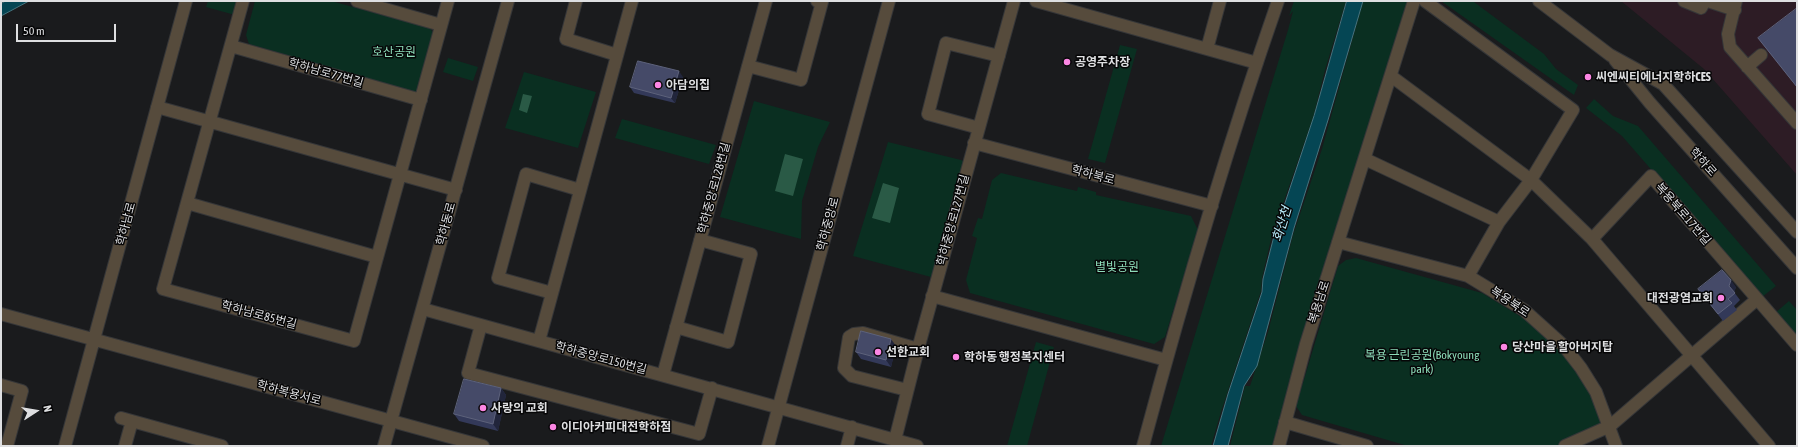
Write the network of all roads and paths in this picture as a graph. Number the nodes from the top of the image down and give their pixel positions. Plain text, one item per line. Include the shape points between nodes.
1 (186, 1) edge
2 (243, 1) edge
3 (357, 1) edge
4 (448, 1) edge
5 (508, 1) edge
6 (576, 1) edge
7 (632, 1) edge
8 (766, 1) edge
9 (817, 1) edge
10 (889, 1) edge
11 (1014, 1) edge
12 (1036, 1) edge
13 (1220, 1) edge
14 (1278, 1) edge
15 (1414, 1) edge
16 (1425, 1) edge
17 (1539, 1) edge
18 (1684, 1) edge
19 (1706, 1) edge
20 (1736, 6) edge
21 (441, 25) junction
22 (231, 46) junction
23 (1207, 49) junction
24 (617, 55) junction
25 (1610, 55) junction
26 (1761, 55) dead end
27 (999, 56) junction
28 (1257, 63) junction
29 (748, 66) junction
30 (1747, 67) junction
31 (1391, 76) junction
32 (421, 100) junction
33 (158, 107) junction
34 (210, 121) junction
35 (1797, 123) edge
36 (979, 128) junction
37 (974, 143) junction
38 (1365, 159) junction
39 (400, 174) junction
40 (1532, 180) junction
41 (456, 190) junction
42 (580, 190) junction
43 (187, 203) junction
44 (1212, 206) junction
45 (1499, 222) junction
46 (1797, 232) edge
47 (700, 240) junction
48 (1592, 240) junction
49 (1338, 242) junction
50 (377, 257) junction
51 (1797, 268) edge
52 (1468, 276) junction
53 (552, 293) junction
54 (932, 296) junction
55 (1756, 300) junction
56 (423, 308) junction
57 (1, 314) edge
58 (481, 325) junction
59 (676, 327) junction
60 (94, 340) junction
61 (539, 341) junction
62 (1797, 345) edge
63 (918, 349) junction
64 (1692, 356) junction
65 (1166, 360) junction
66 (663, 375) junction
67 (1, 385) edge
68 (712, 388) junction
69 (907, 390) junction
70 (778, 406) junction
71 (391, 420) junction
72 (1285, 422) junction
73 (1610, 426) junction
74 (852, 427) junction
75 (895, 440) junction
76 (1764, 444) edge
77 (7, 446) edge
78 (65, 446) edge
79 (125, 446) edge
80 (222, 446) edge
81 (384, 446) edge
82 (483, 446) edge
83 (768, 446) edge
84 (846, 446) edge
85 (917, 446) edge
86 (1143, 446) edge
87 (1279, 446) edge
88 (1367, 446) edge
89 (1565, 446) edge
90 (1616, 446) edge

1 - 33 street, 학하남로
2 - 22 street
3 - 21 street
4 - 21 street
5 - 41 street, 학하동로
6 - 24 street via 566,39
7 - 24 street
8 - 29 street, 학하중앙로128번길
9 - 29 street via 822,2 801,80
10 - 70 street, 학하중앙로
11 - 27 street, 학하중앙로127번길
12 - 23 street
13 - 23 street
14 - 28 street
15 - 31 street, 복용남로
16 - 40 street via 1573,110
17 - 25 street, 학하로
18 - 19 street via 1702,8
19 - 20 street
20 - 30 street via 1728,34 1730,47
21 - 32 street
22 - 32 street, 학하남로77번길
22 - 34 street
23 - 28 street
24 - 42 street
25 - 46 street, 학하로 via 1663,84
25 - 51 street, 학하로
26 - 30 street
27 - 36 street, 학하중앙로127번길
27 - 36 street via 946,43 928,114
28 - 44 street
29 - 47 street, 학하중앙로128번길
30 - 35 street
31 - 38 street, 복용남로
31 - 40 street
32 - 39 street
33 - 34 street
33 - 60 street, 학하남로
34 - 39 street
34 - 43 street
36 - 37 street, 학하중앙로127번길
37 - 44 street, 학하북로
37 - 54 street, 학하중앙로127번길
38 - 45 street
38 - 49 street, 복용남로
39 - 41 street
39 - 50 street
40 - 45 street
40 - 48 street
41 - 56 street, 학하동로
42 - 53 street
42 - 53 street via 526,174 498,278
43 - 50 street
43 - 50 street, 학하남로85번길 via 163,289 354,341
44 - 65 street
45 - 52 street
47 - 59 street, 학하중앙로128번길
47 - 59 street via 751,254 728,342
48 - 55 street, 복용북로17번길 via 1651,176
48 - 64 street
49 - 52 street, 복용북로
49 - 72 street, 복용남로
52 - 73 street, 복용북로 via 1524,310 1564,346 1596,392
53 - 61 street
54 - 63 street, 학하중앙로127번길
54 - 65 street
55 - 62 street, 복용북로17번길
55 - 64 street
56 - 58 street, 학하중앙로150번길
56 - 71 street, 학하동로
57 - 60 street, 학하복용서로
58 - 61 street, 학하중앙로150번길
58 - 68 street via 468,373 699,434
59 - 66 street, 학하중앙로128번길
60 - 71 street, 학하복용서로
60 - 78 street, 학하남로
61 - 66 street, 학하중앙로150번길
63 - 69 street, 학하중앙로127번길
63 - 69 street via 863,333 849,337 844,368 847,373
64 - 73 street
64 - 76 street
65 - 86 street
66 - 68 street, 학하중앙로150번길
67 - 77 street via 22,391
68 - 70 street, 학하중앙로150번길
69 - 75 street, 학하중앙로127번길
70 - 74 street, 학하중앙로150번길
70 - 83 street, 학하중앙로
71 - 81 street, 학하동로
71 - 82 street, 학하복용서로
72 - 87 street, 복용남로
72 - 88 street
73 - 89 street
73 - 90 street, 복용북로
74 - 75 street, 학하중앙로150번길
74 - 84 street
75 - 85 street, 학하중앙로150번길
79 - 80 street via 126,420

